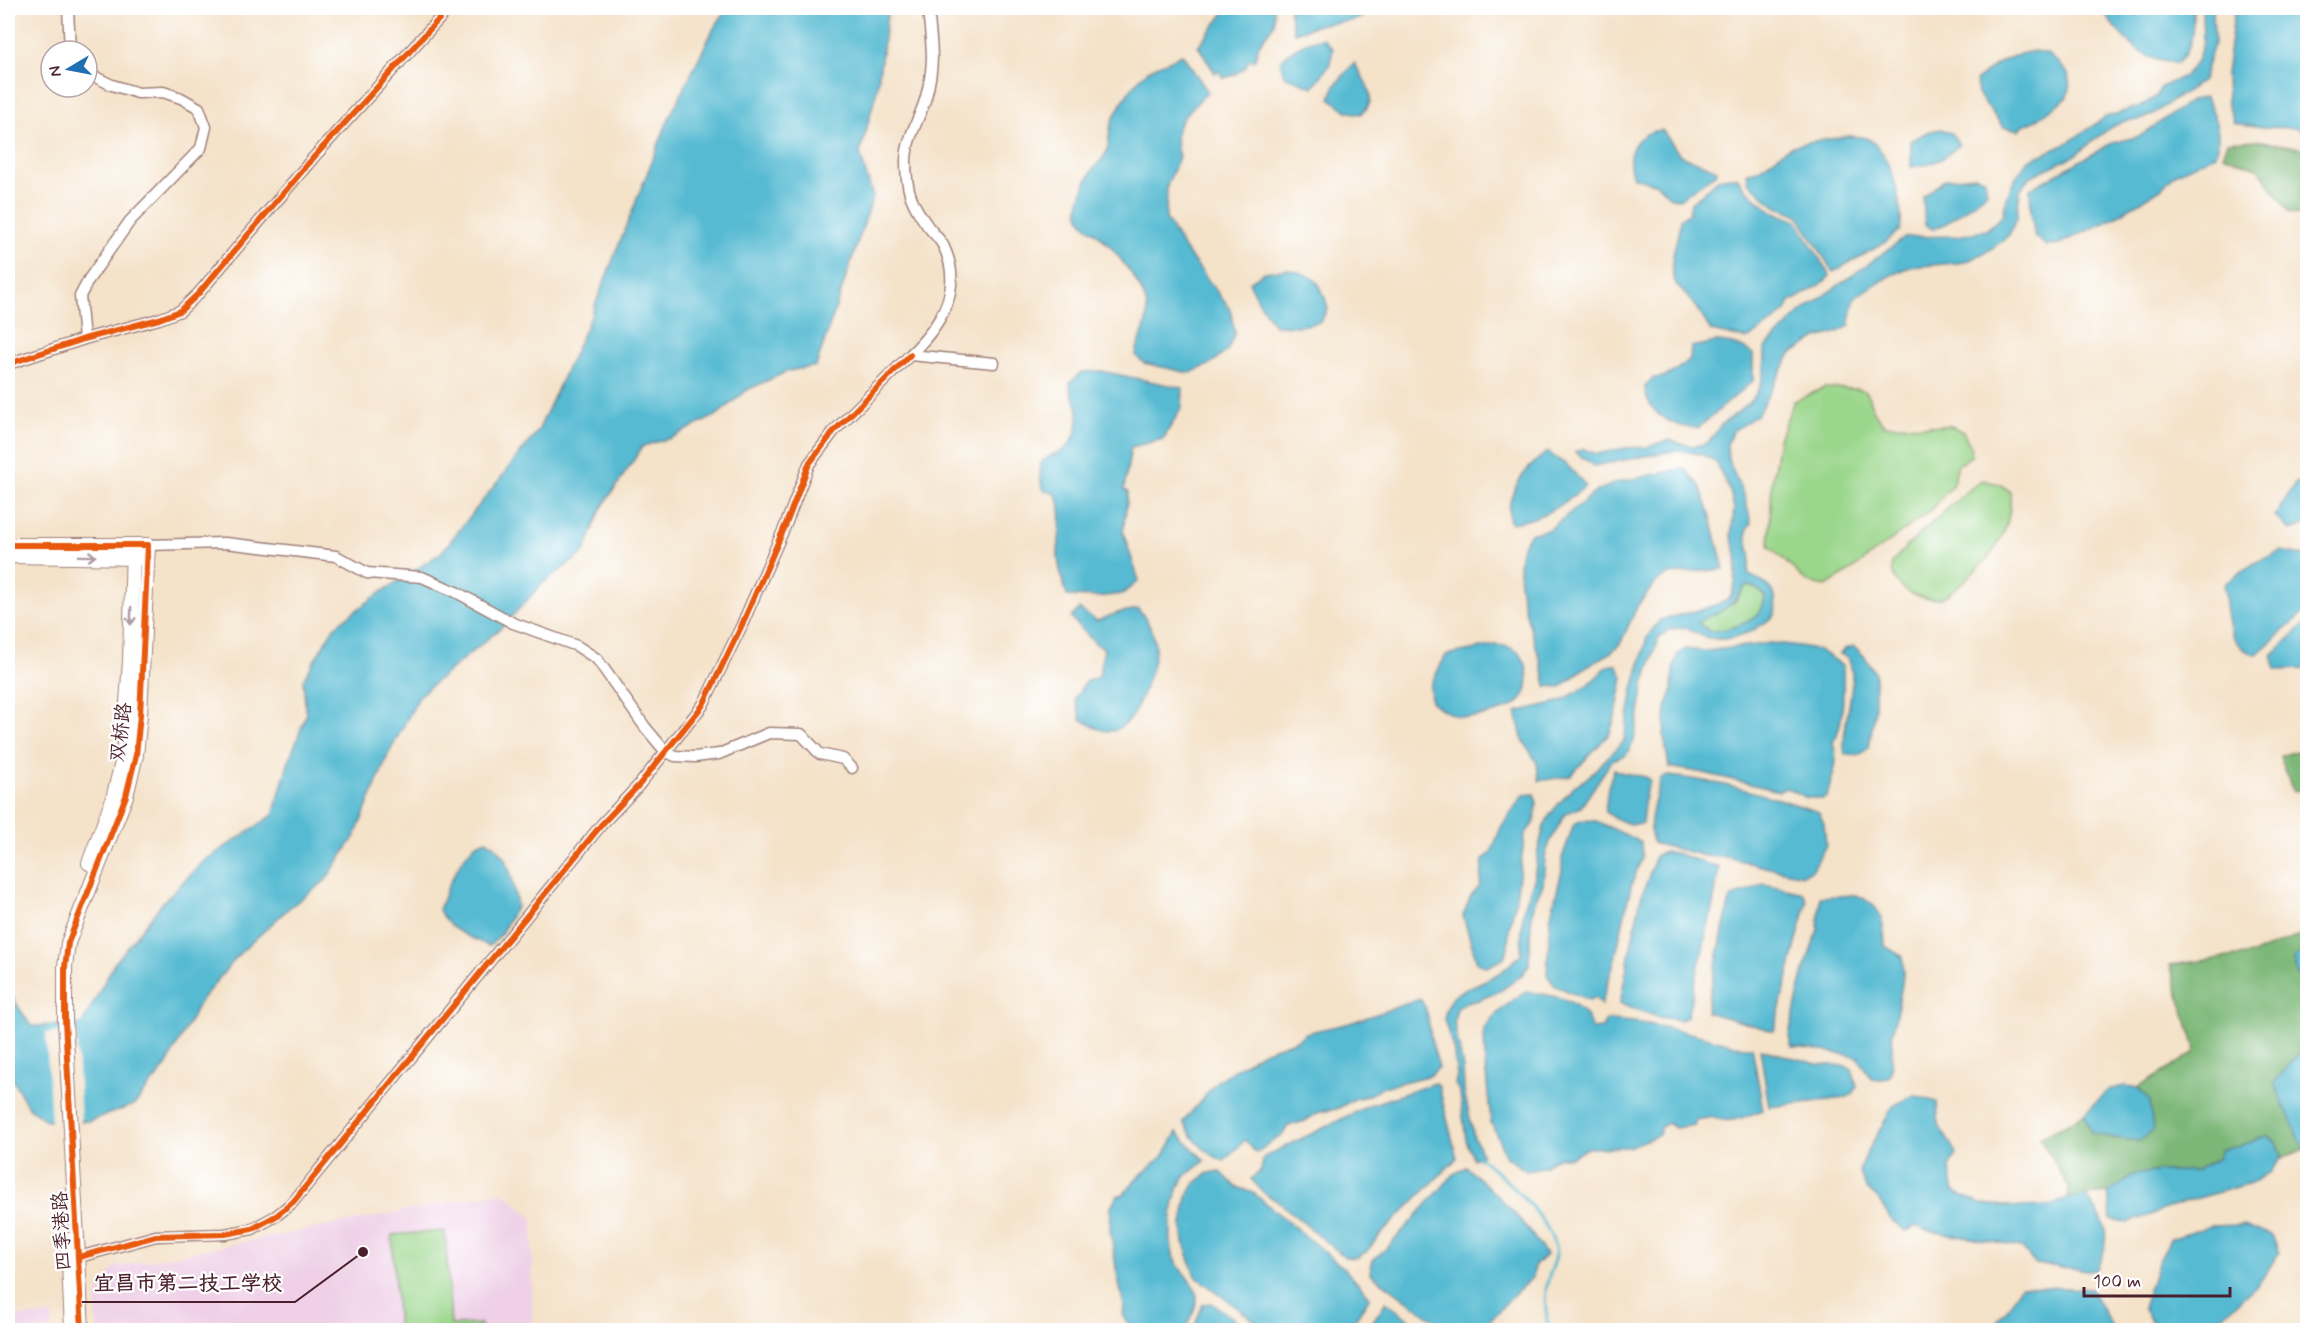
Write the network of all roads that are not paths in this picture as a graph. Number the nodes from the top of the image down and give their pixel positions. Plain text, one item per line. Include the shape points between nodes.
1 (68, 8) edge
2 (450, 8) edge
3 (928, 8) edge
4 (69, 39) edge
5 (99, 79) edge
6 (84, 339) junction
7 (910, 355) junction
8 (994, 363) dead end
9 (8, 364) edge
10 (8, 545) edge
11 (133, 551) junction
12 (148, 552) junction
13 (8, 556) edge
14 (665, 751) junction
15 (852, 768) dead end
16 (63, 1051) junction
17 (68, 1130) junction
18 (79, 1257) junction
19 (72, 1330) edge
20 (82, 1330) edge

1 - 4 street
2 - 6 street via 180,311
3 - 7 street via 934,61 906,160 909,197 943,246 952,275 946,307 930,336
5 - 6 street via 138,93 163,92 181,98 199,108 206,127 201,148 130,221 89,279 80,296
6 - 9 street
7 - 8 street
7 - 14 street via 834,431 809,464 773,555 703,705
10 - 11 street
11 - 12 street
13 -> 11 street
11 -> 16 street via 123,758 113,799 61,945 57,981
12 - 14 street via 225,543 336,556 367,573 422,577 513,622 577,646 597,659
12 - 16 street, 双桥路 via 136,755 126,796 68,943
14 - 15 street via 675,756 719,754 769,734 801,734 820,754 843,759
14 - 18 street via 293,1202 252,1229 225,1234 156,1236
16 - 17 street
17 - 18 street, 四季港路
17 - 19 street
18 - 20 street, 四季港路

